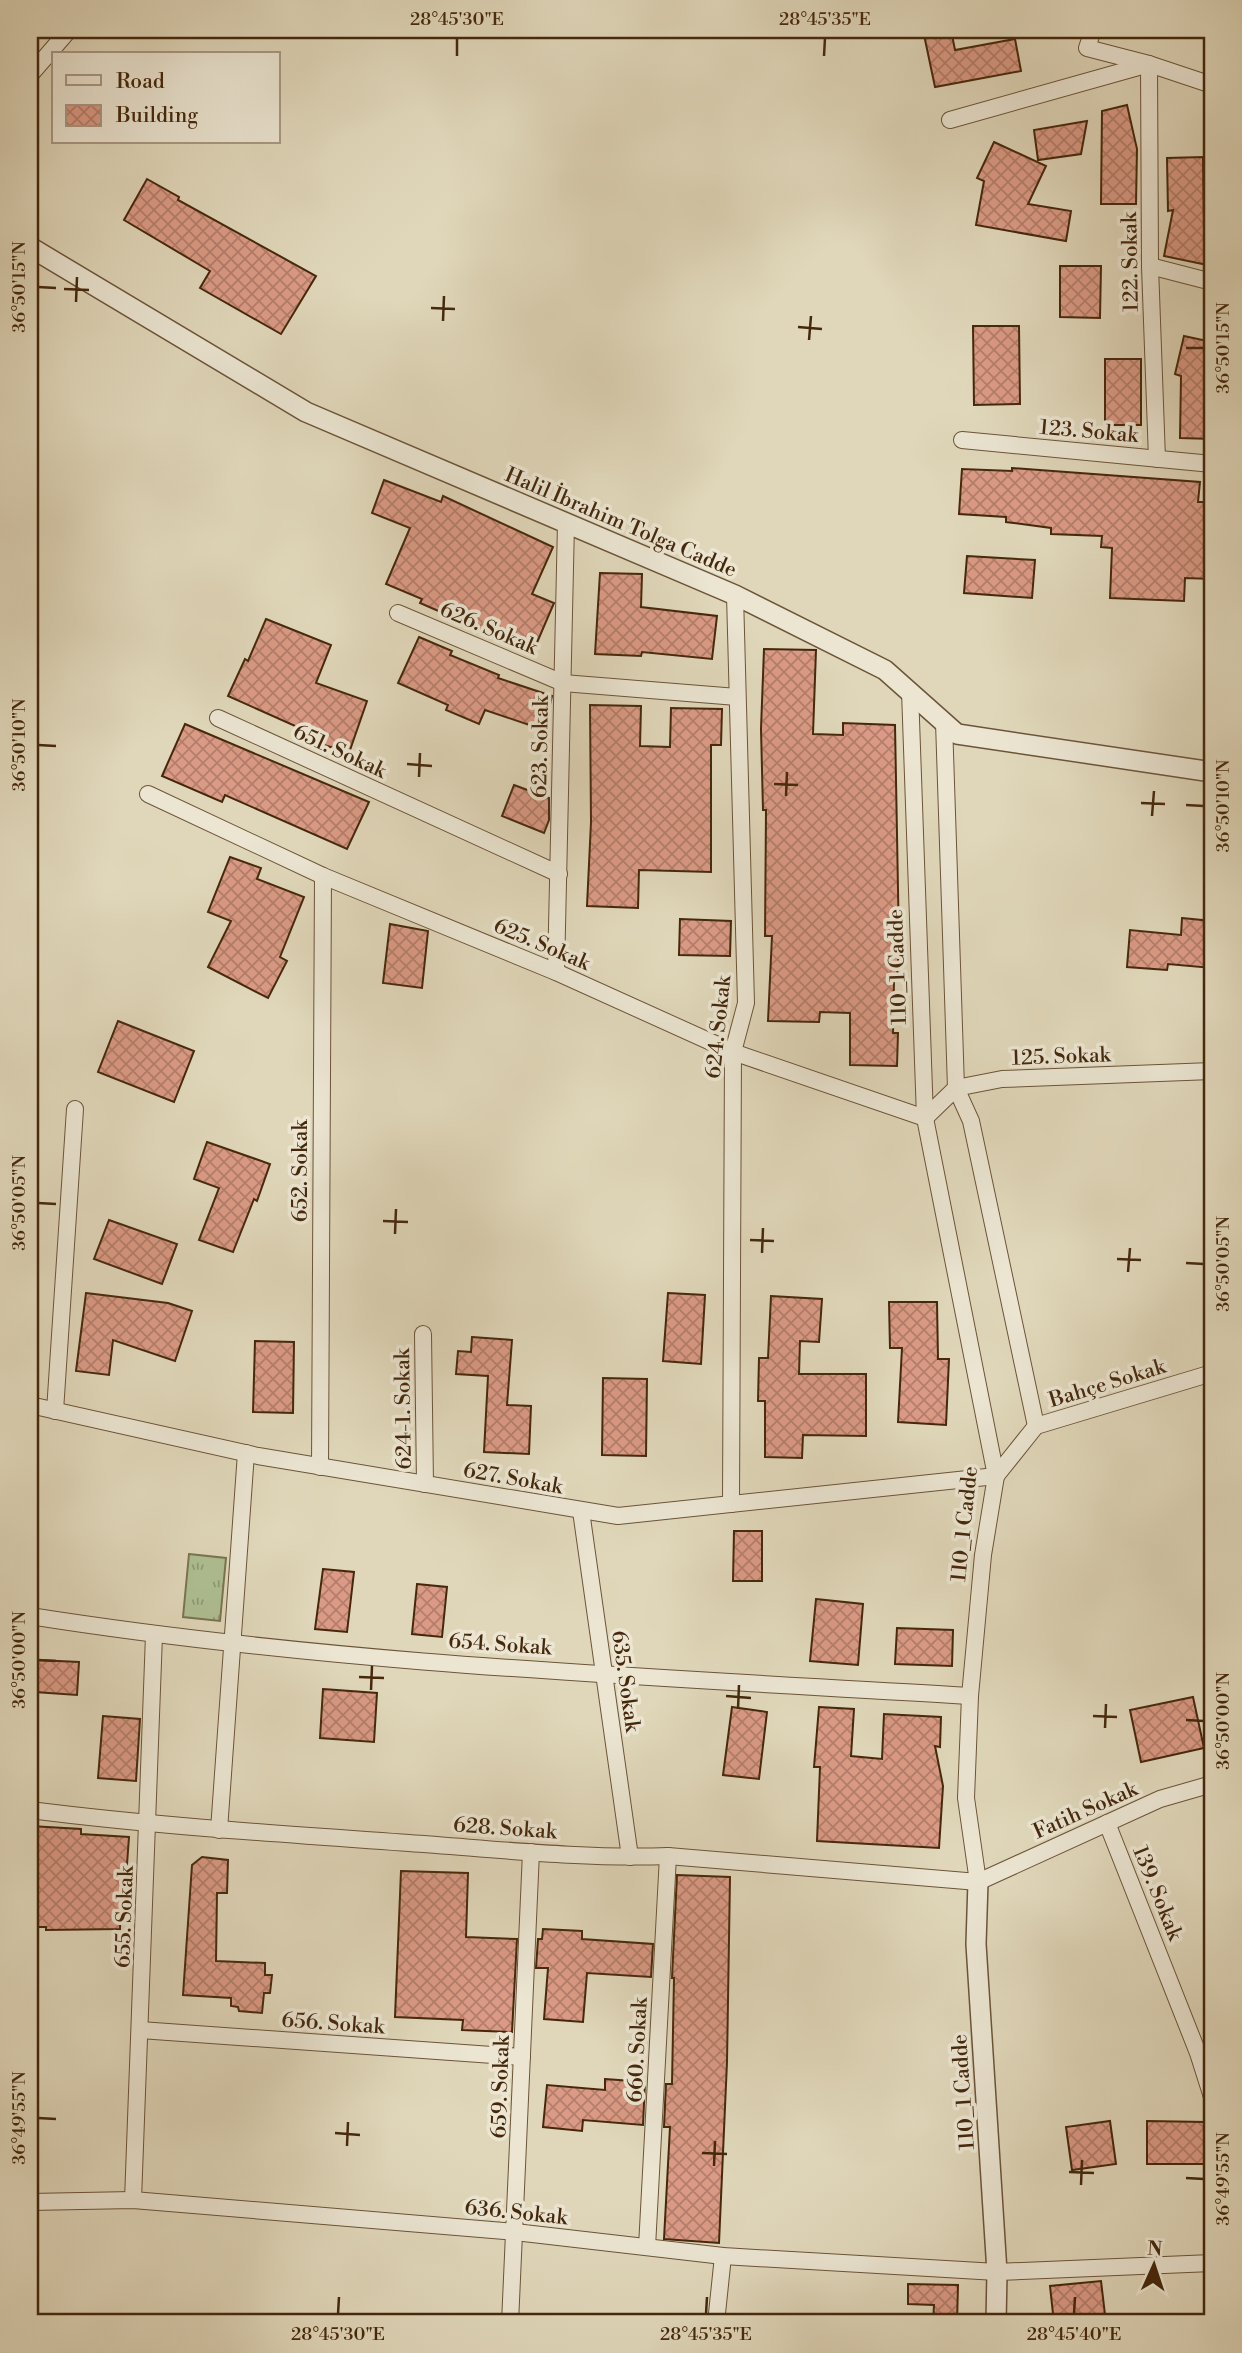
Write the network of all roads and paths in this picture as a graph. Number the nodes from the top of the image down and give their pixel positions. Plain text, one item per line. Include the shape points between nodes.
1 (69, 30) edge
2 (1093, 30) edge
3 (1149, 64) junction
4 (30, 75) edge
5 (1212, 85) edge
6 (950, 120) dead end
7 (30, 247) edge
8 (1150, 266) junction
9 (1212, 282) edge
10 (962, 440) dead end
11 (1157, 459) junction
12 (1212, 464) edge
13 (566, 523) junction
14 (735, 596) junction
15 (398, 613) dead end
16 (563, 683) junction
17 (910, 691) junction
18 (737, 697) junction
19 (218, 718) dead end
20 (944, 722) junction
21 (1212, 772) edge
22 (148, 794) dead end
23 (559, 874) junction
24 (323, 876) junction
25 (556, 972) junction
26 (733, 1052) junction
27 (1212, 1071) edge
28 (956, 1088) junction
29 (75, 1110) dead end
30 (925, 1118) junction
31 (423, 1334) dead end
32 (1212, 1373) edge
33 (30, 1405) edge
34 (55, 1411) junction
35 (1036, 1426) junction
36 (246, 1454) junction
37 (320, 1467) junction
38 (996, 1476) junction
39 (425, 1484) junction
40 (731, 1504) junction
41 (581, 1511) junction
42 (30, 1616) edge
43 (154, 1636) junction
44 (232, 1644) junction
45 (604, 1673) junction
46 (970, 1696) junction
47 (1212, 1784) edge
48 (30, 1810) edge
49 (1107, 1822) junction
50 (149, 1825) junction
51 (219, 1830) junction
52 (530, 1852) junction
53 (668, 1856) junction
54 (630, 1857) junction
55 (978, 1882) junction
56 (140, 2030) junction
57 (1205, 2052) edge
58 (522, 2057) junction
59 (1212, 2097) edge
60 (133, 2200) junction
61 (30, 2202) edge
62 (515, 2232) junction
63 (648, 2247) junction
64 (723, 2256) junction
65 (1212, 2263) edge
66 (997, 2272) junction
67 (510, 2323) edge
68 (716, 2323) edge
69 (996, 2323) edge

1 - 4 street
2 - 3 street via 1087,48
3 - 5 street
3 - 6 street
3 - 8 street, 122. Sokak
7 - 13 street, Halil İbrahim Tolga Cadde via 306,412
8 - 9 street
8 - 11 street, 122. Sokak
10 - 11 street, 123. Sokak
11 - 12 street, 123. Sokak
13 - 14 street, Halil İbrahim Tolga Cadde
13 - 16 street, 623. Sokak
14 - 17 street, Halil İbrahim Tolga Cadde via 884,670
14 - 18 street, 624. Sokak
15 - 16 street, 626. Sokak
16 - 18 street, 626. Sokak
16 - 23 street, 623. Sokak
17 - 20 street, Halil İbrahim Tolga Cadde
17 - 30 street, 110_1 Cadde
18 - 26 street, 624. Sokak via 746,1003
19 - 23 street, 651. Sokak
20 - 21 street, Halil İbrahim Tolga Cadde via 957,734
20 - 28 street
22 - 24 street, 625. Sokak
23 - 25 street, 623. Sokak
24 - 25 street, 625. Sokak
24 - 37 street, 652. Sokak
25 - 26 street, 625. Sokak
26 - 30 street, 625. Sokak
26 - 40 street, 624. Sokak
27 - 28 street, 125. Sokak via 1002,1079
28 - 30 street
28 - 35 street via 971,1121
29 - 34 street
30 - 38 street, 110_1 Cadde
31 - 39 street, 624-1. Sokak
32 - 35 street, Bahçe Sokak
33 - 34 street, 627. Sokak
34 - 36 street, 627. Sokak
35 - 38 street, Bahçe Sokak
36 - 37 street, 627. Sokak
36 - 44 street
37 - 39 street, 627. Sokak
38 - 40 street, 627. Sokak
38 - 46 street, 110_1 Cadde via 983,1555
39 - 41 street, 627. Sokak
40 - 41 street, 627. Sokak via 618,1516
41 - 45 street, 635. Sokak
42 - 43 street, 654. Sokak
43 - 44 street, 654. Sokak
43 - 50 street, 655. Sokak
44 - 45 street, 654. Sokak
44 - 51 street
45 - 46 street, 654. Sokak
45 - 54 street, 635. Sokak
46 - 55 street, 110_1 Cadde via 965,1798
47 - 49 street, Fatih Sokak via 1160,1799
48 - 50 street, 628. Sokak
49 - 55 street, Fatih Sokak
49 - 57 street, 139. Sokak
50 - 51 street, 628. Sokak
50 - 56 street, 655. Sokak
51 - 52 street, 628. Sokak
52 - 54 street, 628. Sokak
52 - 58 street, 659. Sokak
53 - 54 street, 628. Sokak
53 - 55 street, 628. Sokak
53 - 63 street, 660. Sokak
55 - 66 street, 110_1 Cadde via 976,1944
56 - 58 street, 656. Sokak
56 - 60 street, 655. Sokak
57 - 59 street, 139. Sokak
58 - 62 street, 659. Sokak
60 - 61 street, 636. Sokak
60 - 62 street, 636. Sokak
62 - 63 street, 636. Sokak
62 - 67 street, 659. Sokak
63 - 64 street, 636. Sokak
64 - 66 street, 636. Sokak
64 - 68 street
65 - 66 street, 636. Sokak
66 - 69 street, 110_1 Cadde

